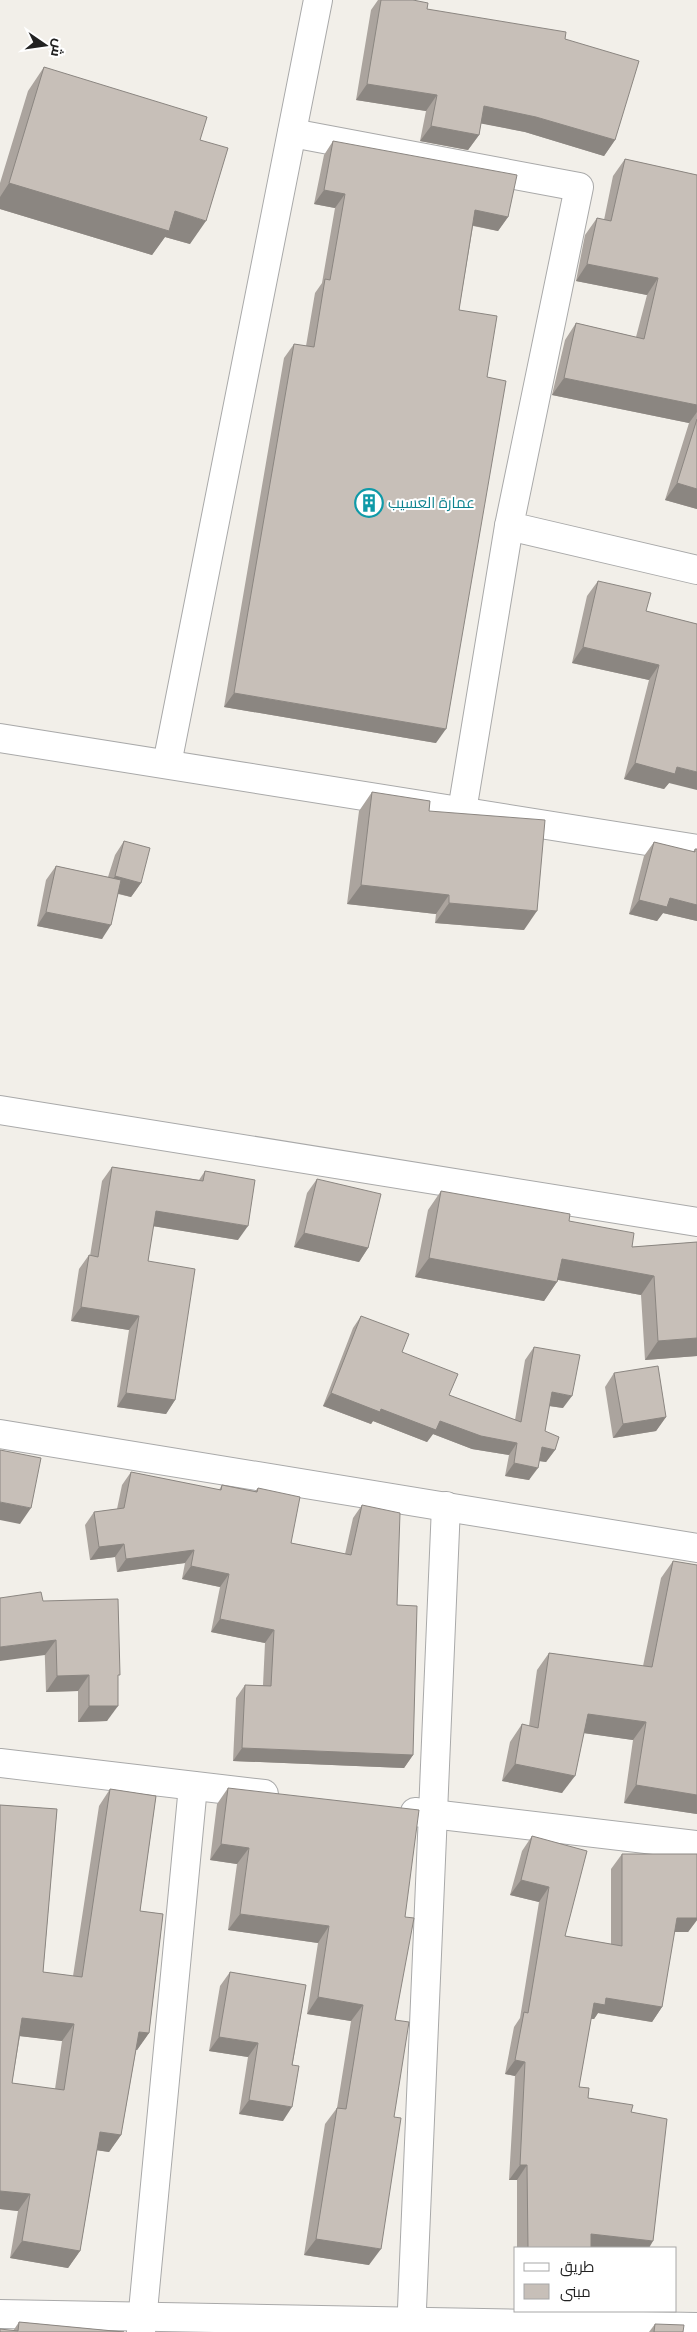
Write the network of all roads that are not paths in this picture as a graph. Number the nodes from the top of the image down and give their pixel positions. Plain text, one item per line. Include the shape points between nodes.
1 (318, 0) edge
2 (292, 133) junction
3 (508, 526) junction
4 (697, 570) edge
5 (0, 738) edge
6 (167, 764) junction
7 (462, 811) junction
8 (697, 849) edge
9 (0, 1110) edge
10 (697, 1222) edge
11 (0, 1434) edge
12 (446, 1506) junction
13 (697, 1548) edge
14 (0, 1762) edge
15 (193, 1786) junction
16 (289, 1797) edge
17 (394, 1810) edge
18 (433, 1814) junction
19 (697, 1845) edge
20 (0, 2314) edge
21 (142, 2324) edge
22 (411, 2327) edge
23 (697, 2327) edge

1 - 2 street
2 - 3 street via 579,187
2 - 6 street
3 - 4 street
3 - 7 street
5 - 6 street
6 - 7 street
7 - 8 street
9 - 10 street
11 - 12 street
12 - 13 street
12 - 18 street
14 - 15 street
15 - 16 street
15 - 21 street
17 - 18 street
18 - 19 street
18 - 22 street
20 - 21 street
21 - 22 street
22 - 23 street

